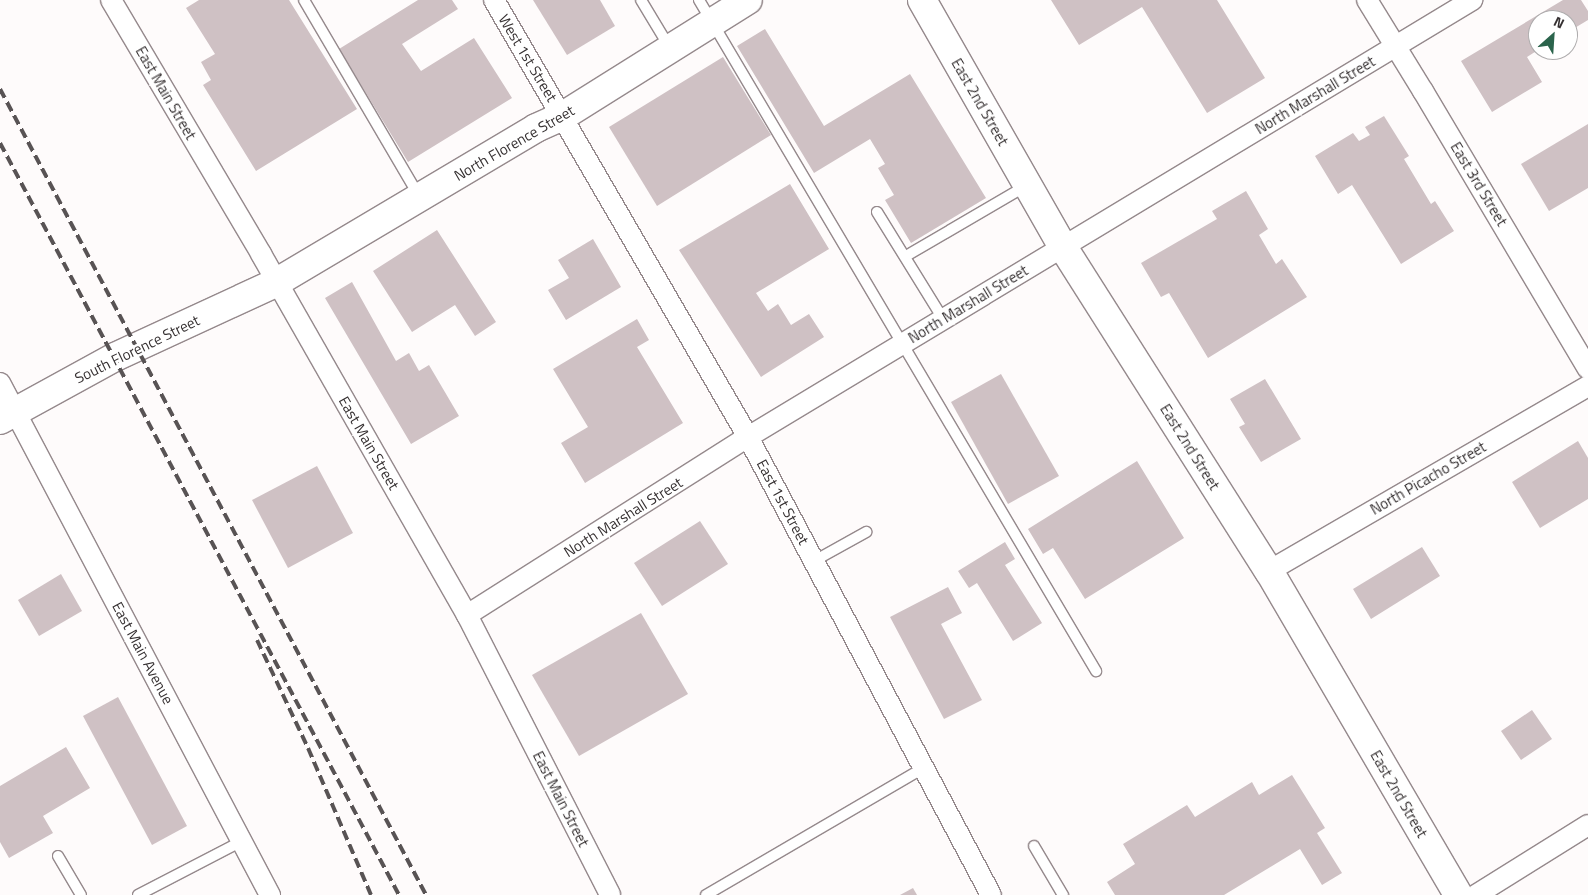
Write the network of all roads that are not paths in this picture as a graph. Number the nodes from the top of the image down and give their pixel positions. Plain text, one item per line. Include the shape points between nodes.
1 (111, 0) edge
2 (304, 0) edge
3 (494, 0) edge
4 (641, 0) edge
5 (748, 0) edge
6 (922, 0) edge
7 (1367, 0) edge
8 (1472, 0) edge
9 (706, 11) edge
10 (1396, 46) junction
11 (671, 48) junction
12 (563, 116) junction
13 (1027, 185) junction
14 (420, 197) junction
15 (877, 212) dead end
16 (1063, 247) junction
17 (906, 256) junction
18 (277, 282) junction
19 (943, 319) junction
20 (903, 344) junction
21 (1588, 369) edge
22 (0, 384) edge
23 (1588, 386) edge
24 (8, 416) edge
25 (748, 438) junction
26 (866, 532) dead end
27 (814, 561) junction
28 (1269, 571) junction
29 (468, 615) junction
30 (1096, 671) dead end
31 (923, 768) junction
32 (1588, 826) edge
33 (242, 841) junction
34 (1034, 846) dead end
35 (58, 856) dead end
36 (81, 895) edge
37 (138, 895) edge
38 (270, 895) edge
39 (610, 895) edge
40 (706, 895) edge
41 (991, 895) edge
42 (1063, 895) edge
43 (1458, 895) edge
44 (1476, 895) edge

1 - 18 street, East Main Street
2 - 14 lane
3 - 12 street, West 1st Street
4 - 11 lane
5 - 9 main road, North Florence Street
6 - 13 main road, East 2nd Street
7 - 10 street, East 3rd Street
8 - 10 street, North Marshall Street
9 - 11 main road, North Florence Street
9 - 20 lane
10 - 16 street, North Marshall Street
10 - 21 street, East 3rd Street
11 - 12 main road, North Florence Street
12 - 14 main road, North Florence Street via 536,128
12 - 25 street, East 1st Street
13 - 16 main road, East 2nd Street
13 - 17 lane
14 - 18 main road, North Florence Street
15 - 17 lane
16 - 19 street, North Marshall Street
16 - 28 main road, East 2nd Street
17 - 19 lane
18 - 24 main road, South Florence Street via 115,357
18 - 29 street, East Main Street
19 - 20 street, North Marshall Street
20 - 25 street, North Marshall Street
20 - 30 lane
22 - 24 street, East Main Avenue
23 - 28 street, North Picacho Street
24 - 33 street, East Main Avenue
25 - 27 street, East 1st Street
25 - 29 street, North Marshall Street
26 - 27 lane
27 - 31 street, East 1st Street
28 - 43 main road, East 2nd Street
29 - 39 street, East Main Street
31 - 40 lane
31 - 41 street, East 1st Street
32 - 44 street
33 - 37 lane
33 - 38 street, East Main Avenue
34 - 42 lane
35 - 36 lane

